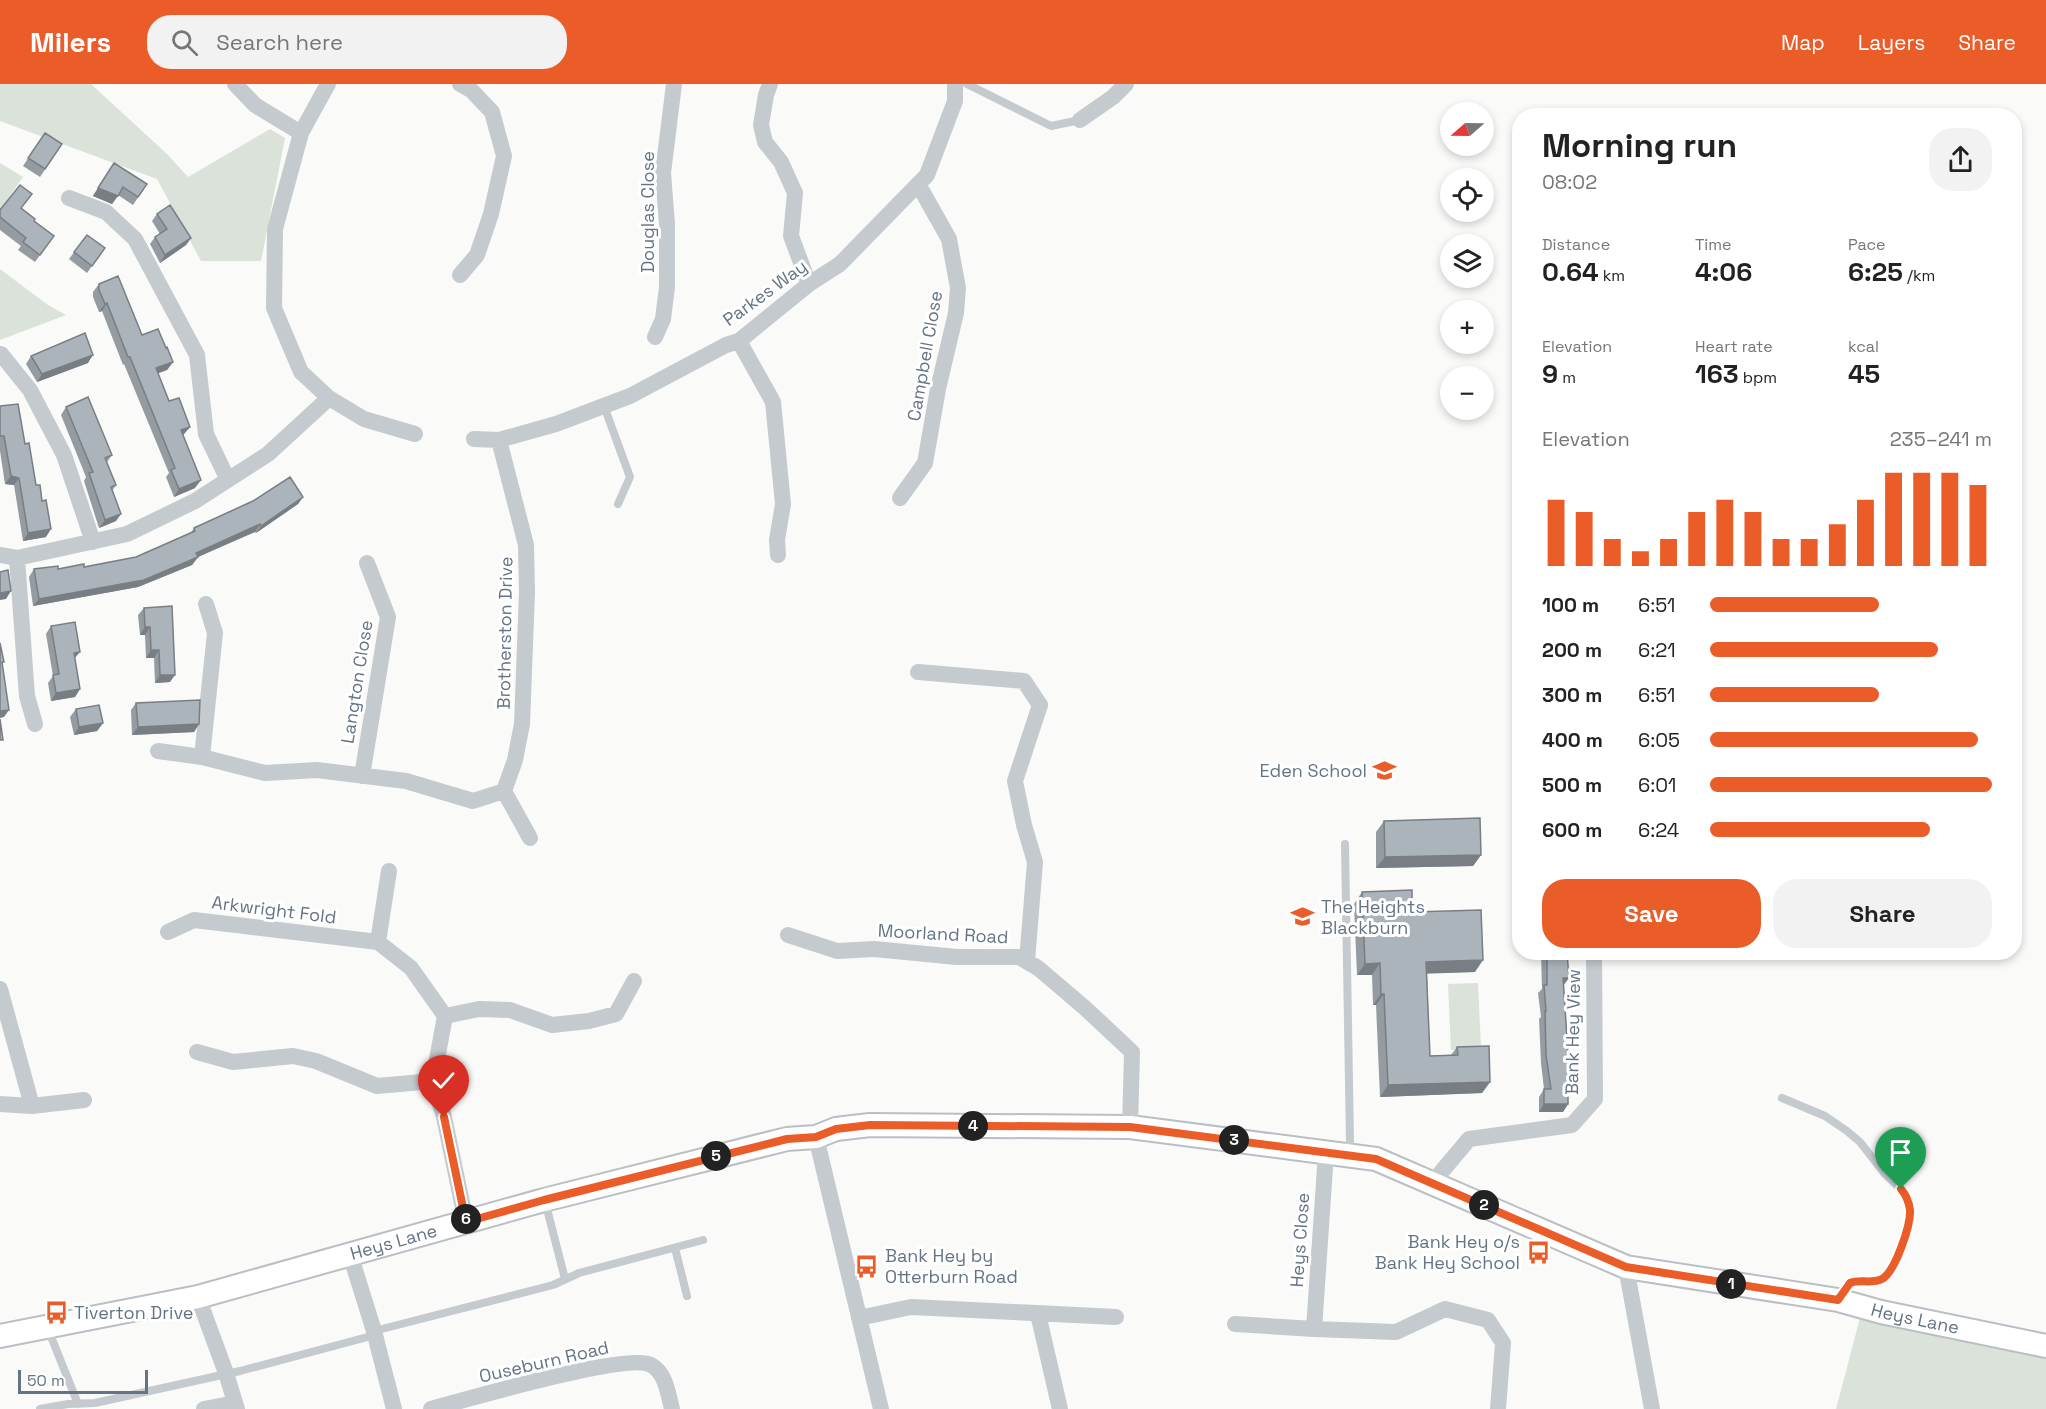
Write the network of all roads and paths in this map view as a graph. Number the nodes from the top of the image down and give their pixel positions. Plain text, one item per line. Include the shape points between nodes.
1 (235, 84) edge
2 (328, 84) edge
3 (460, 84) edge
4 (674, 84) edge
5 (770, 84) edge
6 (955, 84) edge
7 (967, 84) edge
8 (1126, 84) edge
9 (1080, 120) joint
10 (301, 133) junction
11 (918, 184) junction
12 (69, 198) dead end
13 (460, 275) dead end
14 (809, 284) junction
15 (655, 337) dead end
16 (739, 341) junction
17 (1, 354) edge
18 (329, 398) junction
19 (604, 406) junction
20 (415, 434) dead end
21 (474, 440) dead end
22 (499, 440) junction
23 (228, 480) junction
24 (900, 498) dead end
25 (618, 504) dead end
26 (93, 542) junction
27 (0, 555) edge
28 (778, 555) dead end
29 (17, 558) junction
30 (367, 563) dead end
31 (206, 604) dead end
32 (918, 672) dead end
33 (35, 724) dead end
34 (158, 751) dead end
35 (202, 757) junction
36 (362, 776) junction
37 (504, 791) junction
38 (530, 838) dead end
39 (1345, 844) dead end
40 (389, 871) dead end
41 (168, 932) dead end
42 (788, 935) dead end
43 (378, 942) junction
44 (1594, 960) edge
45 (1027, 961) junction
46 (634, 981) dead end
47 (0, 989) edge
48 (445, 1016) junction
49 (197, 1052) dead end
50 (434, 1081) junction
51 (1782, 1098) dead end
52 (84, 1100) dead end
53 (0, 1104) edge
54 (33, 1106) junction
55 (1130, 1127) junction
56 (816, 1137) junction
57 (1336, 1154) junction
58 (1432, 1183) junction
59 (544, 1200) junction
60 (466, 1222) junction
61 (703, 1240) dead end
62 (675, 1248) junction
63 (350, 1254) junction
64 (1626, 1267) junction
65 (565, 1279) junction
66 (687, 1296) dead end
67 (198, 1297) junction
68 (1838, 1300) junction
69 (1038, 1314) junction
70 (1116, 1317) dead end
71 (859, 1318) junction
72 (1235, 1323) dead end
73 (46, 1326) junction
74 (1314, 1329) junction
75 (375, 1333) junction
76 (0, 1336) edge
77 (2046, 1346) edge
78 (226, 1373) junction
79 (78, 1404) junction
80 (236, 1406) edge
81 (40, 1409) edge
82 (204, 1409) edge
83 (394, 1409) edge
84 (431, 1409) edge
85 (672, 1409) edge
86 (881, 1409) edge
87 (1060, 1409) edge
88 (1498, 1409) edge
89 (1652, 1409) edge

1 - 10 street via 255,105
2 - 10 street
3 - 13 street via 492,112 504,156 477,255
4 - 15 street, Douglas Close via 663,173 667,287 663,320
5 - 14 street via 761,124 765,142 781,162 795,193 790,237
6 - 11 street, Parkes Way via 955,101 927,175
7 - 9 lane via 1051,126
8 - 9 street
10 - 18 street via 275,229 274,308 302,372
11 - 14 street, Parkes Way via 840,264
11 - 24 street, Campbell Close via 950,239 958,288 925,463
12 - 23 street via 106,212 135,239 197,355 206,434
14 - 16 street, Parkes Way
16 - 19 street, Parkes Way
16 - 28 street via 773,402 783,504
17 - 26 street via 30,390 64,455
18 - 20 street via 364,419
18 - 23 street via 268,454
19 - 22 street, Parkes Way
19 - 25 lane via 630,477
21 - 22 street, Parkes Way
22 - 37 street, Brotherston Drive via 526,545 527,592 522,724
23 - 26 street via 128,534
26 - 29 street
27 - 29 street
29 - 33 street via 27,696
30 - 36 street, Langton Close via 388,617
31 - 35 street via 215,633
32 - 45 street via 1024,681 1040,705 1015,781 1035,862
34 - 35 street
35 - 36 street via 265,773 317,770
36 - 37 street via 406,782 473,801
37 - 38 street
39 - 57 lane via 1350,1142
40 - 43 street
41 - 43 street, Arkwright Fold via 194,921
42 - 45 street, Moorland Road via 837,951 874,949 957,957 1019,957
43 - 48 street via 411,968
44 - 58 street, Bank Hey View via 1594,1100 1572,1125 1469,1139
45 - 55 street, Moorland Road via 1078,1001 1132,1052
46 - 48 street via 616,1014 589,1021 552,1026 510,1010 479,1009
47 - 54 street
48 - 50 street
49 - 50 street via 233,1062 292,1056 316,1061 376,1086
50 - 60 street
51 - 68 lane via 1825,1116 1860,1142 1905,1194 1910,1209 1905,1235 1887,1274 1881,1280 1850,1283
52 - 54 street
53 - 54 street
55 - 56 street, Heys Lane via 870,1125 836,1129
55 - 57 street, Heys Lane
56 - 59 street, Heys Lane via 787,1139
56 - 71 street
57 - 58 street, Heys Lane via 1376,1159
57 - 74 street, Heys Close
58 - 64 street, Heys Lane
59 - 60 street, Heys Lane
59 - 65 lane
60 - 63 street, Heys Lane
61 - 62 lane
62 - 65 lane
62 - 66 lane
63 - 67 street, Heys Lane
63 - 75 street
64 - 68 street, Heys Lane
64 - 89 street
65 - 75 lane
67 - 73 street, Heys Lane
67 - 78 street
68 - 77 street, Heys Lane
69 - 70 street
69 - 71 street via 911,1307
69 - 87 street
71 - 86 street
72 - 74 street
73 - 76 street, Heys Lane
73 - 79 lane
74 - 88 street via 1396,1332 1445,1309 1488,1320 1503,1343
75 - 78 lane
75 - 83 street
78 - 79 lane
78 - 80 street
79 - 81 lane
80 - 82 street
84 - 85 street, Ouseburn Road via 569,1373 643,1362 658,1370

